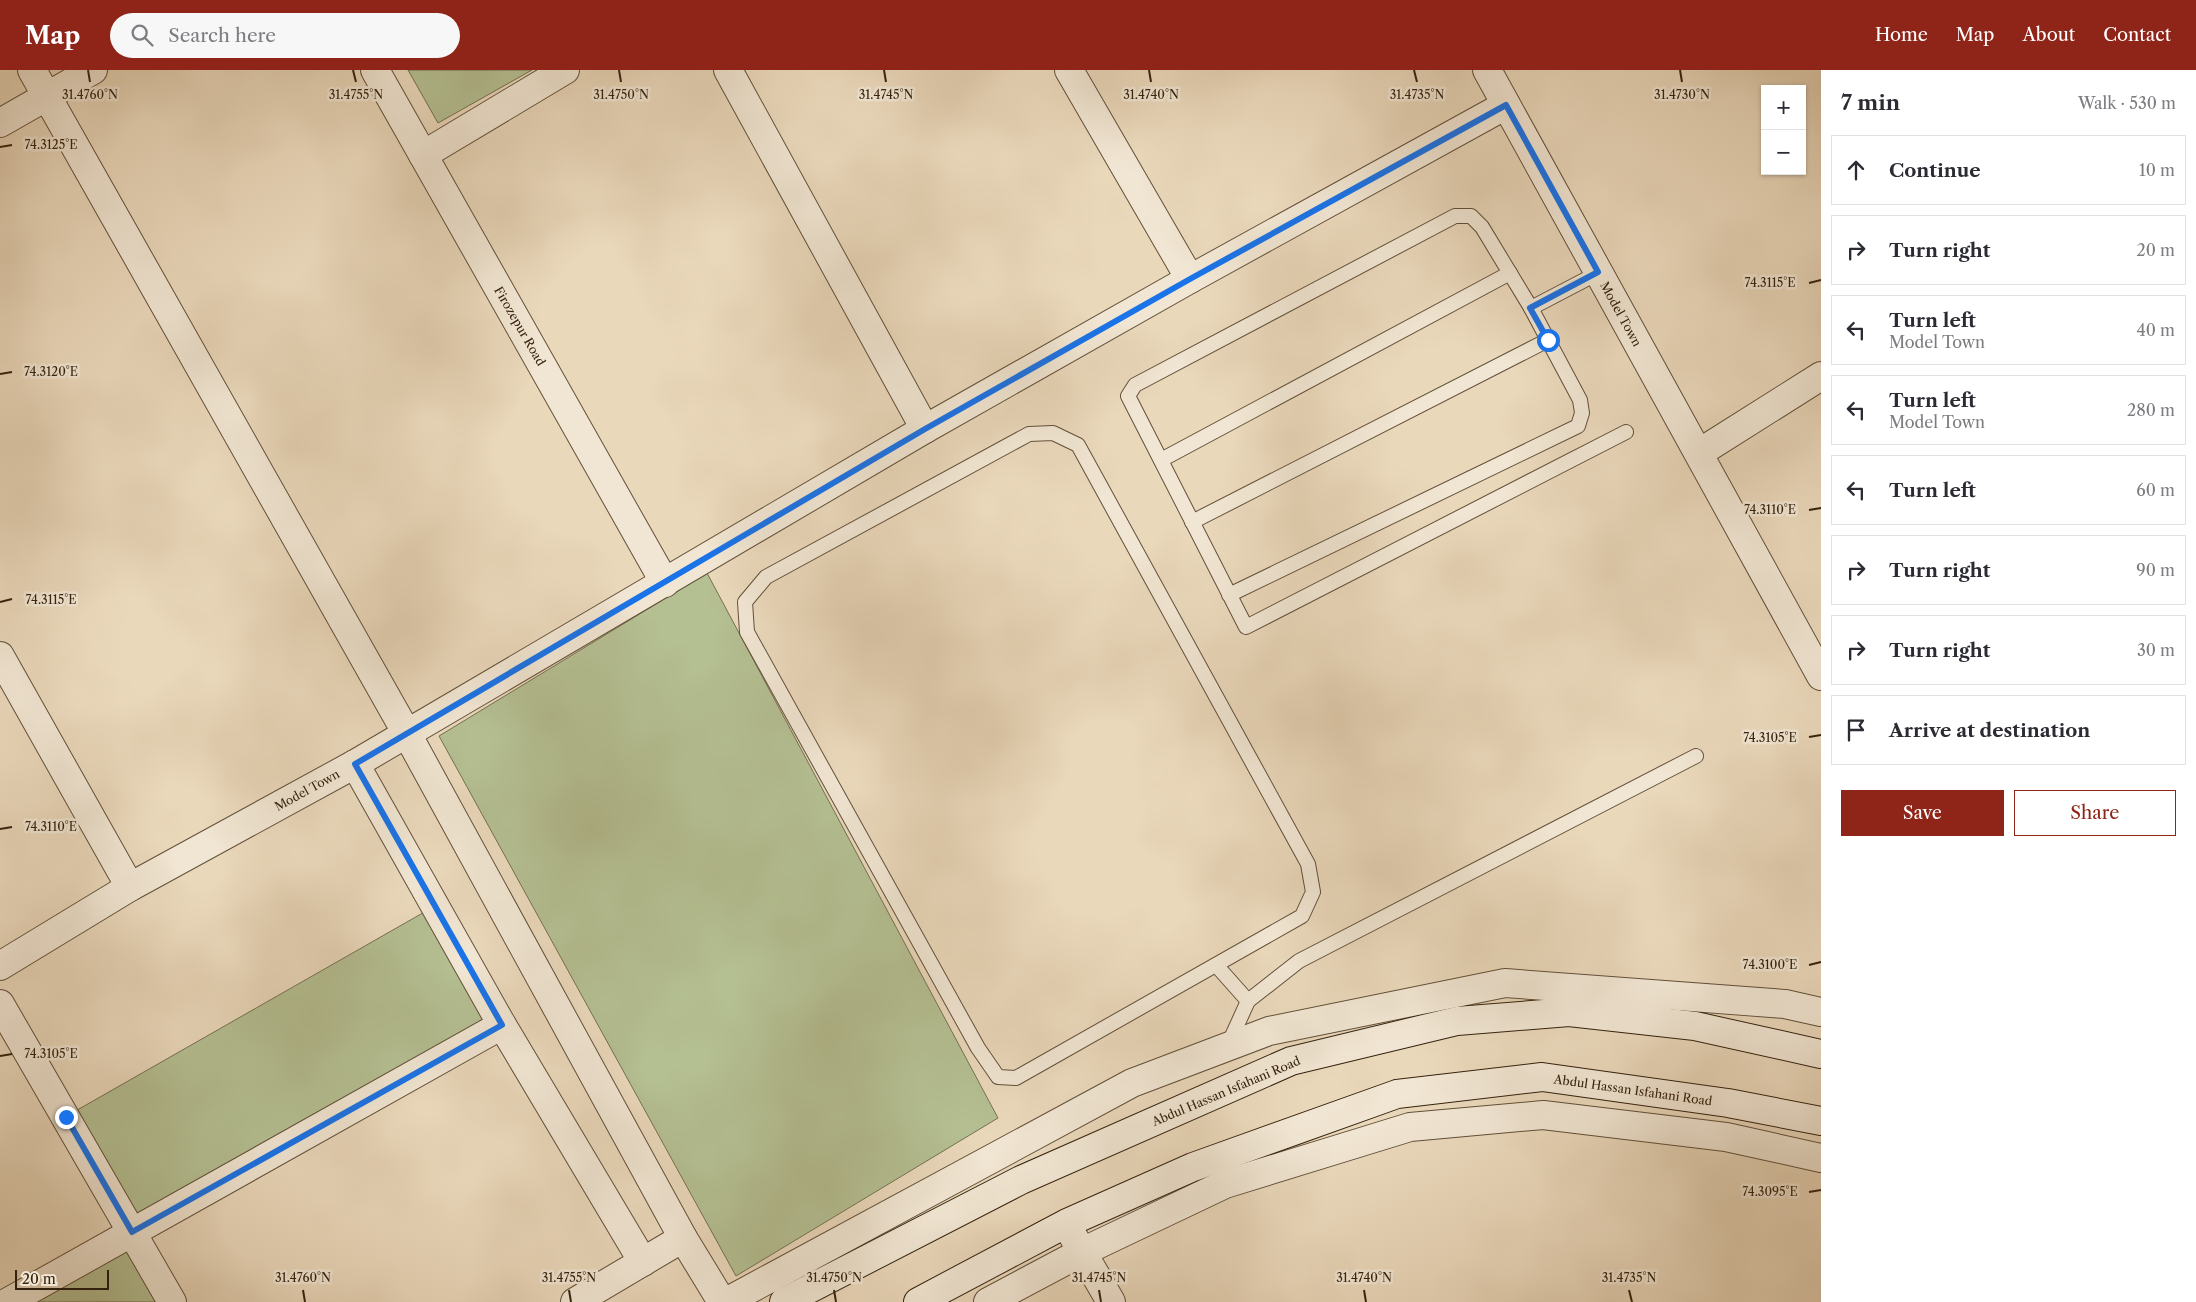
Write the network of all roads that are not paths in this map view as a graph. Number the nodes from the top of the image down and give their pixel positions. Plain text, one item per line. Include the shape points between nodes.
1 (32, 70) edge
2 (93, 70) edge
3 (375, 70) edge
4 (565, 70) edge
5 (728, 70) edge
6 (1069, 70) edge
7 (1487, 70) edge
8 (47, 96) junction
9 (1506, 105) junction
10 (0, 123) edge
11 (423, 155) junction
12 (1598, 272) junction
13 (1510, 273) junction
14 (1190, 279) junction
15 (1530, 308) junction
16 (1548, 340) junction
17 (1821, 376) edge
18 (925, 429) junction
19 (1626, 432) dead end
20 (1699, 453) junction
21 (1161, 460) junction
22 (1192, 522) junction
23 (665, 582) junction
24 (1230, 595) junction
25 (0, 656) edge
26 (1821, 676) edge
27 (406, 732) junction
28 (1696, 756) dead end
29 (355, 764) junction
30 (130, 887) junction
31 (1216, 964) junction
32 (0, 966) edge
33 (1248, 1001) junction
34 (0, 1004) edge
35 (1821, 1012) edge
36 (502, 1025) junction
37 (1228, 1046) junction
38 (1821, 1054) edge
39 (1821, 1121) edge
40 (1821, 1158) edge
41 (1066, 1223) junction
42 (132, 1232) junction
43 (683, 1238) junction
44 (1082, 1252) junction
45 (643, 1262) junction
46 (8, 1302) edge
47 (172, 1302) edge
48 (575, 1302) edge
49 (722, 1302) edge
50 (726, 1302) edge
51 (784, 1302) edge
52 (918, 1302) edge
53 (988, 1302) edge
54 (1111, 1302) edge

1 - 8 street
2 - 8 street
3 - 11 street, Firozepur Road
4 - 11 street
5 - 18 street
6 - 14 street
7 - 9 street
8 - 10 street
8 - 27 street
9 - 12 street, Model Town
9 - 14 street, Model Town
11 - 23 street, Firozepur Road
12 - 15 lane
12 - 20 street, Model Town
13 - 15 lane
13 - 21 lane
13 - 21 lane via 1482,227 1471,216 1455,216 1144,380 1135,385 1128,396
14 - 18 street, Model Town
15 - 16 lane
16 - 22 lane
16 - 24 lane via 1580,400 1582,413 1578,426
17 - 20 street
18 - 23 street, Model Town
19 - 24 lane via 1246,627
20 - 26 street, Model Town
21 - 22 lane
22 - 24 lane
23 - 27 street, Model Town
25 - 30 street
27 - 29 street, Model Town
27 - 43 street
28 - 33 lane via 1299,961
29 - 30 street, Model Town
29 - 36 street
30 - 32 street, Model Town
31 - 31 lane via 1302,916 1313,892 1308,864 1078,445 1053,433 1029,434 766,577 745,602 748,632 973,1039 998,1077 1016,1078
31 - 33 lane
33 - 37 lane
34 - 42 street
35 - 37 street via 1785,1004 1505,983 1269,1031
36 - 42 street
36 - 45 street
37 - 50 street via 1132,1083
38 - 51 street, Abdul Hassan Isfahani Road via 1695,1026 1569,1012 1457,1021 1291,1061 1021,1180
39 - 41 street, Abdul Hassan Isfahani Road via 1542,1077 1397,1094 1193,1167
40 - 44 street via 1726,1137 1543,1115 1410,1127 1224,1184
41 - 44 street
41 - 52 street, Abdul Hassan Isfahani Road
42 - 46 street
42 - 47 street
43 - 45 street
43 - 49 street
44 - 53 street
44 - 54 street
45 - 48 street

